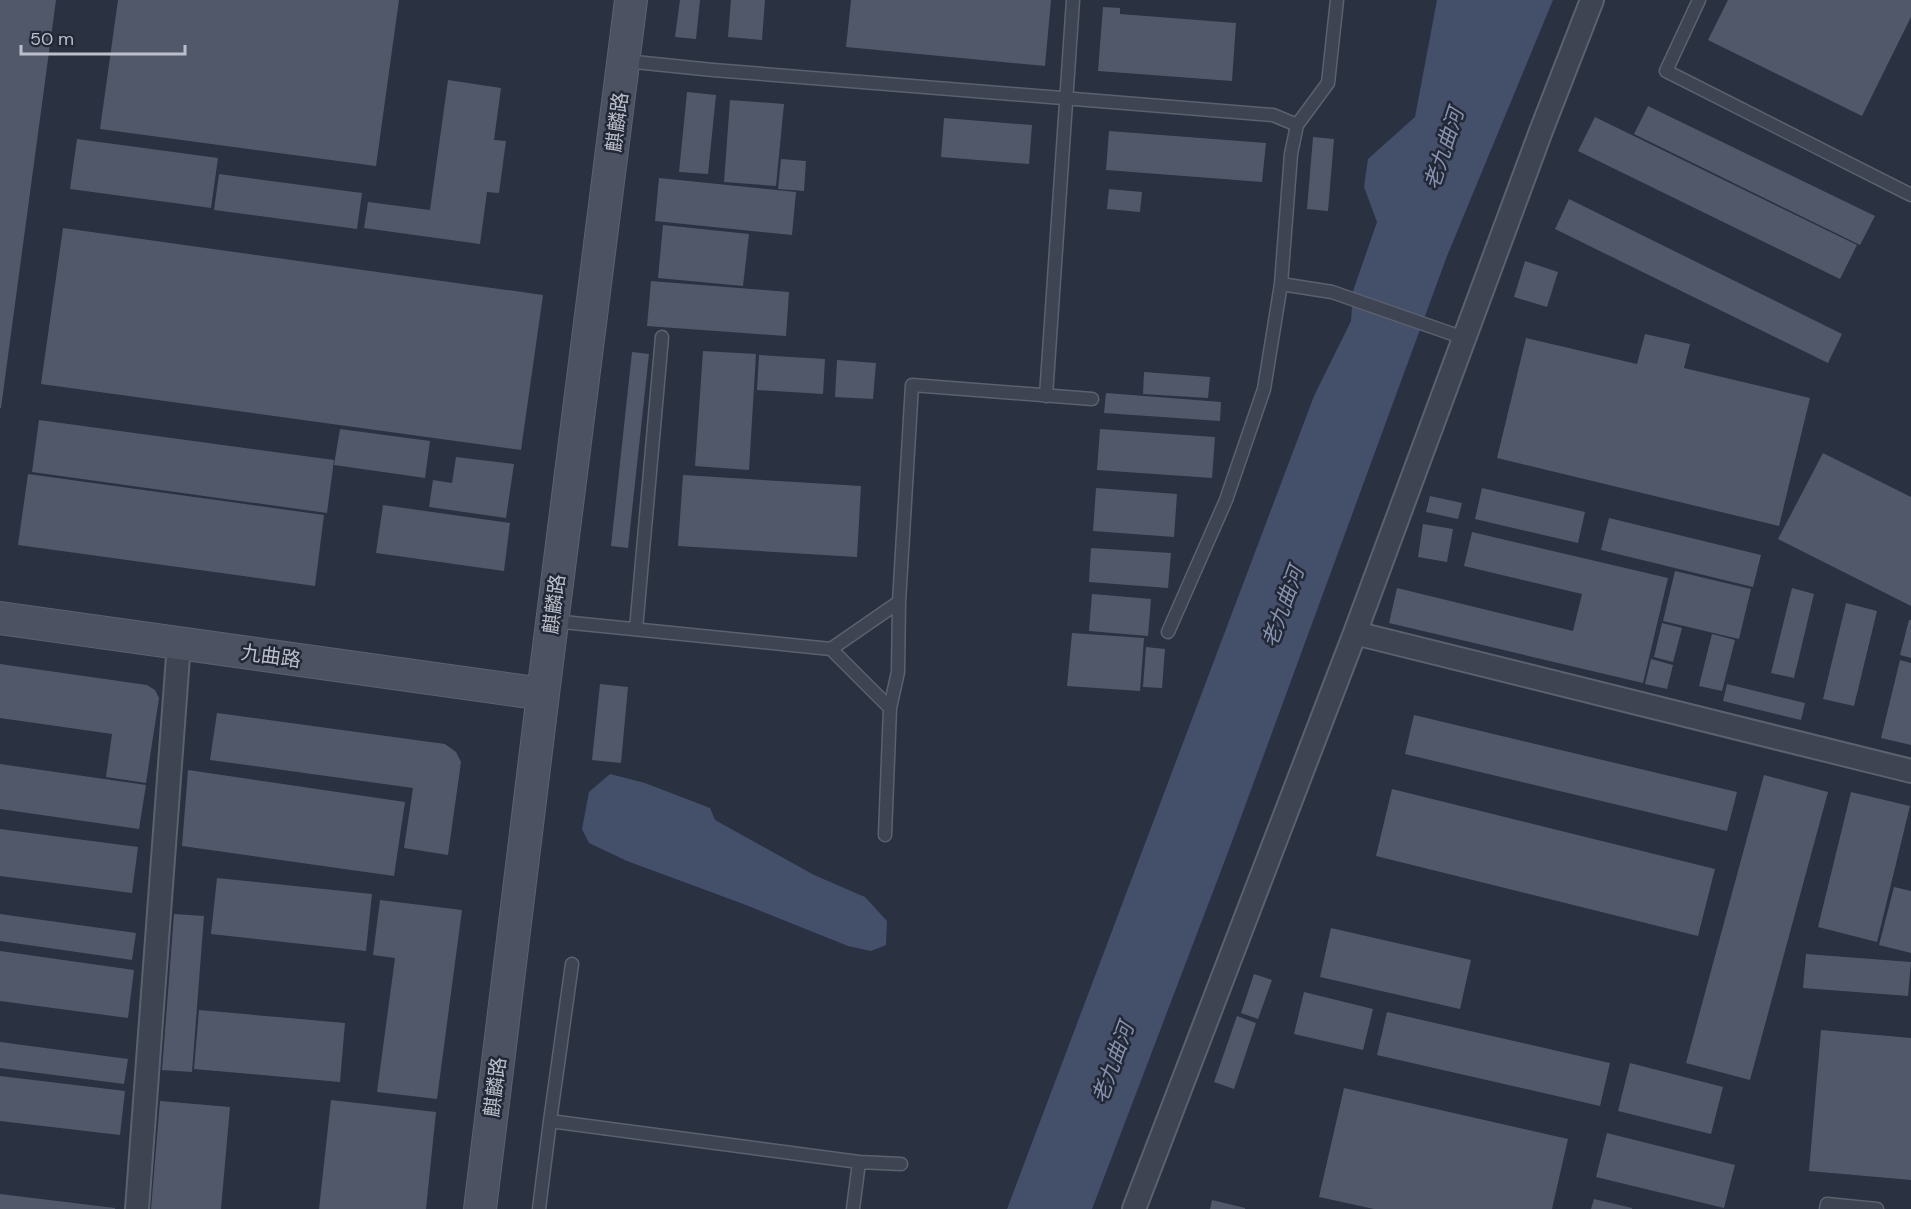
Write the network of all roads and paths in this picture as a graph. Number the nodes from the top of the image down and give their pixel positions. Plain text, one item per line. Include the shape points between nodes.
1 (631, 0) edge
2 (1073, 0) edge
3 (1337, 0) edge
4 (1592, 0) edge
5 (1699, 0) edge
6 (625, 61) junction
7 (1066, 98) junction
8 (1297, 125) junction
9 (1911, 195) edge
10 (1281, 284) junction
11 (662, 337) dead end
12 (1464, 338) junction
13 (1047, 396) junction
14 (1092, 399) dead end
15 (899, 602) junction
16 (0, 618) edge
17 (552, 620) junction
18 (636, 629) junction
19 (1168, 632) dead end
20 (1355, 633) junction
21 (179, 643) junction
22 (831, 649) junction
23 (543, 694) junction
24 (890, 708) junction
25 (1911, 771) edge
26 (885, 835) dead end
27 (572, 964) dead end
28 (550, 1121) junction
29 (859, 1162) junction
30 (901, 1164) dead end
31 (137, 1209) edge
32 (480, 1209) edge
33 (539, 1209) edge
34 (853, 1209) edge
35 (1134, 1209) edge
36 (1826, 1209) edge
37 (1877, 1209) edge

1 - 6 street, 麒麟路
2 - 7 lane
3 - 8 lane via 1328,83
4 - 12 street
5 - 9 lane via 1666,71
6 - 7 lane
6 - 17 street, 麒麟路
7 - 8 lane via 1273,115
7 - 13 lane
8 - 10 lane via 1291,154
10 - 12 lane via 1332,292
10 - 19 lane via 1264,389 1226,500
11 - 18 lane
12 - 20 street
13 - 14 lane
13 - 15 lane via 912,386
15 - 22 lane
15 - 24 lane via 898,672
16 - 21 street, 九曲路
17 - 18 lane
17 - 23 street, 麒麟路
18 - 22 lane
20 - 25 street
20 - 35 street
21 - 23 street, 九曲路
21 - 31 street
22 - 24 lane
23 - 32 street, 麒麟路
24 - 26 lane
27 - 28 lane
28 - 29 lane
28 - 33 lane
29 - 30 lane
29 - 34 lane
36 - 37 lane via 1827,1204

